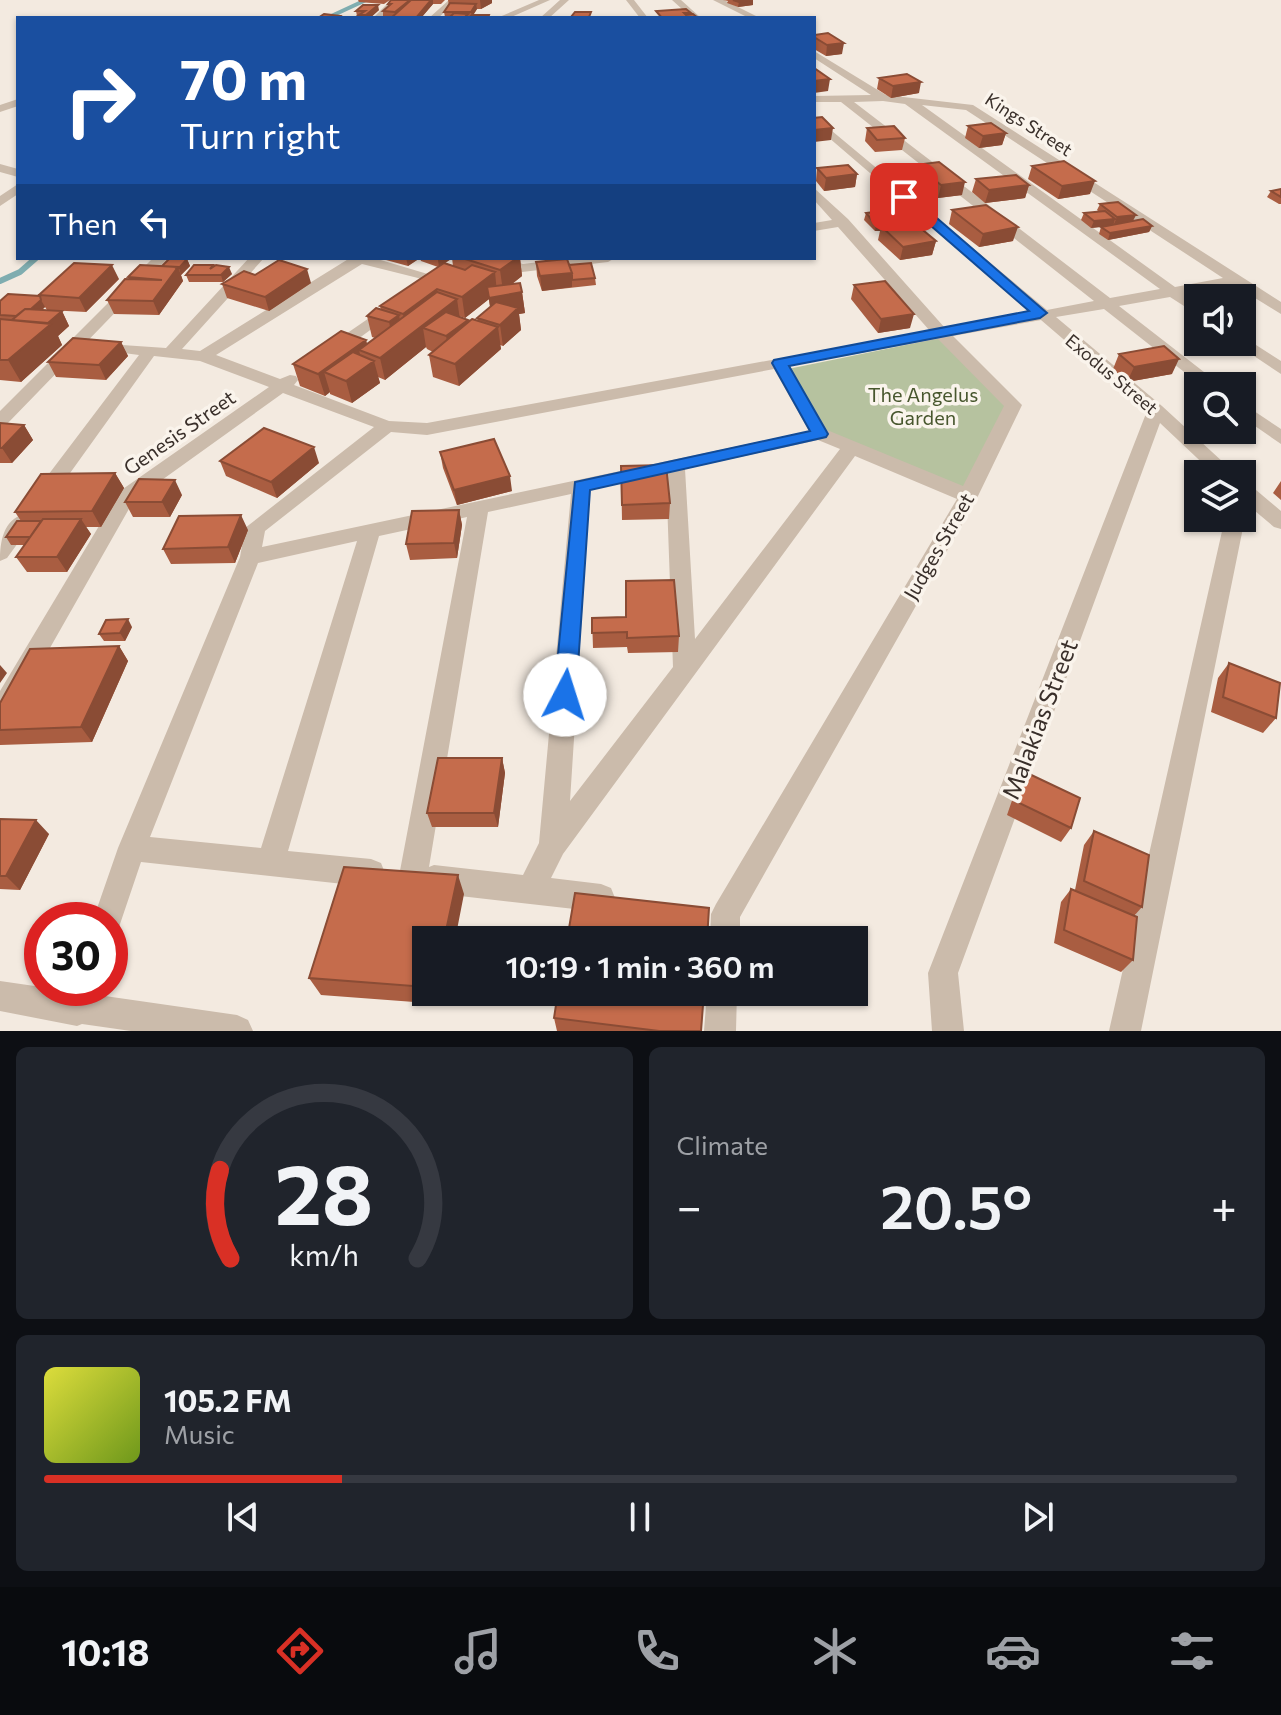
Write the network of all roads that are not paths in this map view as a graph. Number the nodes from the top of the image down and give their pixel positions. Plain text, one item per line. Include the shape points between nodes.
1 (396, 0) edge
2 (454, 0) edge
3 (546, 0) edge
4 (565, 0) edge
5 (630, 0) edge
6 (676, 0) edge
7 (717, 0) edge
8 (379, 16) edge
9 (435, 16) edge
10 (506, 16) edge
11 (546, 16) edge
12 (642, 16) edge
13 (695, 16) edge
14 (752, 16) edge
15 (816, 55) edge
16 (841, 97) junction
17 (883, 98) junction
18 (816, 99) edge
19 (906, 99) junction
20 (816, 121) edge
21 (16, 190) edge
22 (816, 194) edge
23 (0, 202) edge
24 (843, 222) junction
25 (816, 227) edge
26 (159, 260) edge
27 (255, 260) edge
28 (355, 260) edge
29 (366, 260) edge
30 (495, 260) edge
31 (591, 260) edge
32 (453, 265) edge
33 (434, 278) junction
34 (1236, 280) junction
35 (1172, 291) junction
36 (1184, 300) edge
37 (1104, 303) junction
38 (1281, 309) edge
39 (1040, 313) junction
40 (941, 333) junction
41 (77, 344) junction
42 (150, 351) junction
43 (1256, 351) edge
44 (170, 353) junction
45 (203, 356) junction
46 (779, 363) junction
47 (1281, 369) edge
48 (1195, 372) edge
49 (282, 385) junction
50 (1156, 410) junction
51 (1256, 419) edge
52 (0, 421) edge
53 (387, 426) junction
54 (820, 434) junction
55 (1281, 438) edge
56 (852, 447) junction
57 (1211, 460) edge
58 (675, 464) junction
59 (581, 486) junction
60 (968, 496) junction
61 (1256, 501) edge
62 (479, 508) junction
63 (1281, 522) edge
64 (370, 531) junction
65 (1232, 532) edge
66 (0, 553) edge
67 (250, 557) junction
68 (685, 668) junction
69 (0, 713) edge
70 (553, 845) junction
71 (132, 848) junction
72 (270, 864) junction
73 (413, 876) junction
74 (531, 889) junction
75 (621, 900) edge
76 (114, 902) edge
77 (696, 910) edge
78 (724, 926) edge
79 (727, 926) edge
80 (0, 996) edge
81 (24, 997) edge
82 (115, 1006) edge
83 (721, 1006) edge
84 (237, 1031) edge
85 (720, 1031) edge
86 (948, 1031) edge
87 (1125, 1031) edge

1 - 8 street
2 - 9 street
3 - 10 street
4 - 11 street
5 - 12 street
6 - 13 street
7 - 14 street
15 - 17 street
16 - 17 street, Kings Street
16 - 18 street, Kings Street
16 - 37 street
17 - 19 street, Kings Street
19 - 34 street, Kings Street via 976,110
19 - 35 street
20 - 39 street, Exodus Street
21 - 23 street
22 - 24 street, Judges Street
24 - 25 street
24 - 40 street, Judges Street
26 - 41 street
27 - 44 street
28 - 45 street
29 - 33 street
30 - 31 street via 522,268
32 - 33 street, Genesis Street
33 - 49 street, Genesis Street
34 - 35 street
34 - 38 street, Kings Street
35 - 36 street
35 - 37 street
37 - 39 street
37 - 48 street
39 - 40 street
39 - 50 street, Exodus Street
40 - 46 street
40 - 60 street, Judges Street via 1013,405
41 - 42 street
41 - 52 street
42 - 44 street
42 - 66 street
43 - 47 street
44 - 45 street
45 - 49 street
46 - 53 street via 427,429
46 - 54 street
49 - 53 street
49 - 69 street, Genesis Street via 127,496
50 - 57 street, Exodus Street
50 - 86 street, Malakias Street via 943,973
51 - 55 street
53 - 67 street via 255,528
54 - 56 street
54 - 58 street
56 - 60 street
56 - 68 street
58 - 59 street
58 - 68 street
59 - 62 street
59 - 70 street
60 - 79 street, Judges Street
61 - 63 street
62 - 64 street
62 - 73 street
64 - 67 street
64 - 72 street
65 - 87 street
67 - 71 street
68 - 70 street
70 - 74 street
71 - 72 street
71 - 76 street
72 - 73 street
73 - 74 street
74 - 75 street
77 - 78 street
80 - 81 street
82 - 84 street
83 - 85 street

